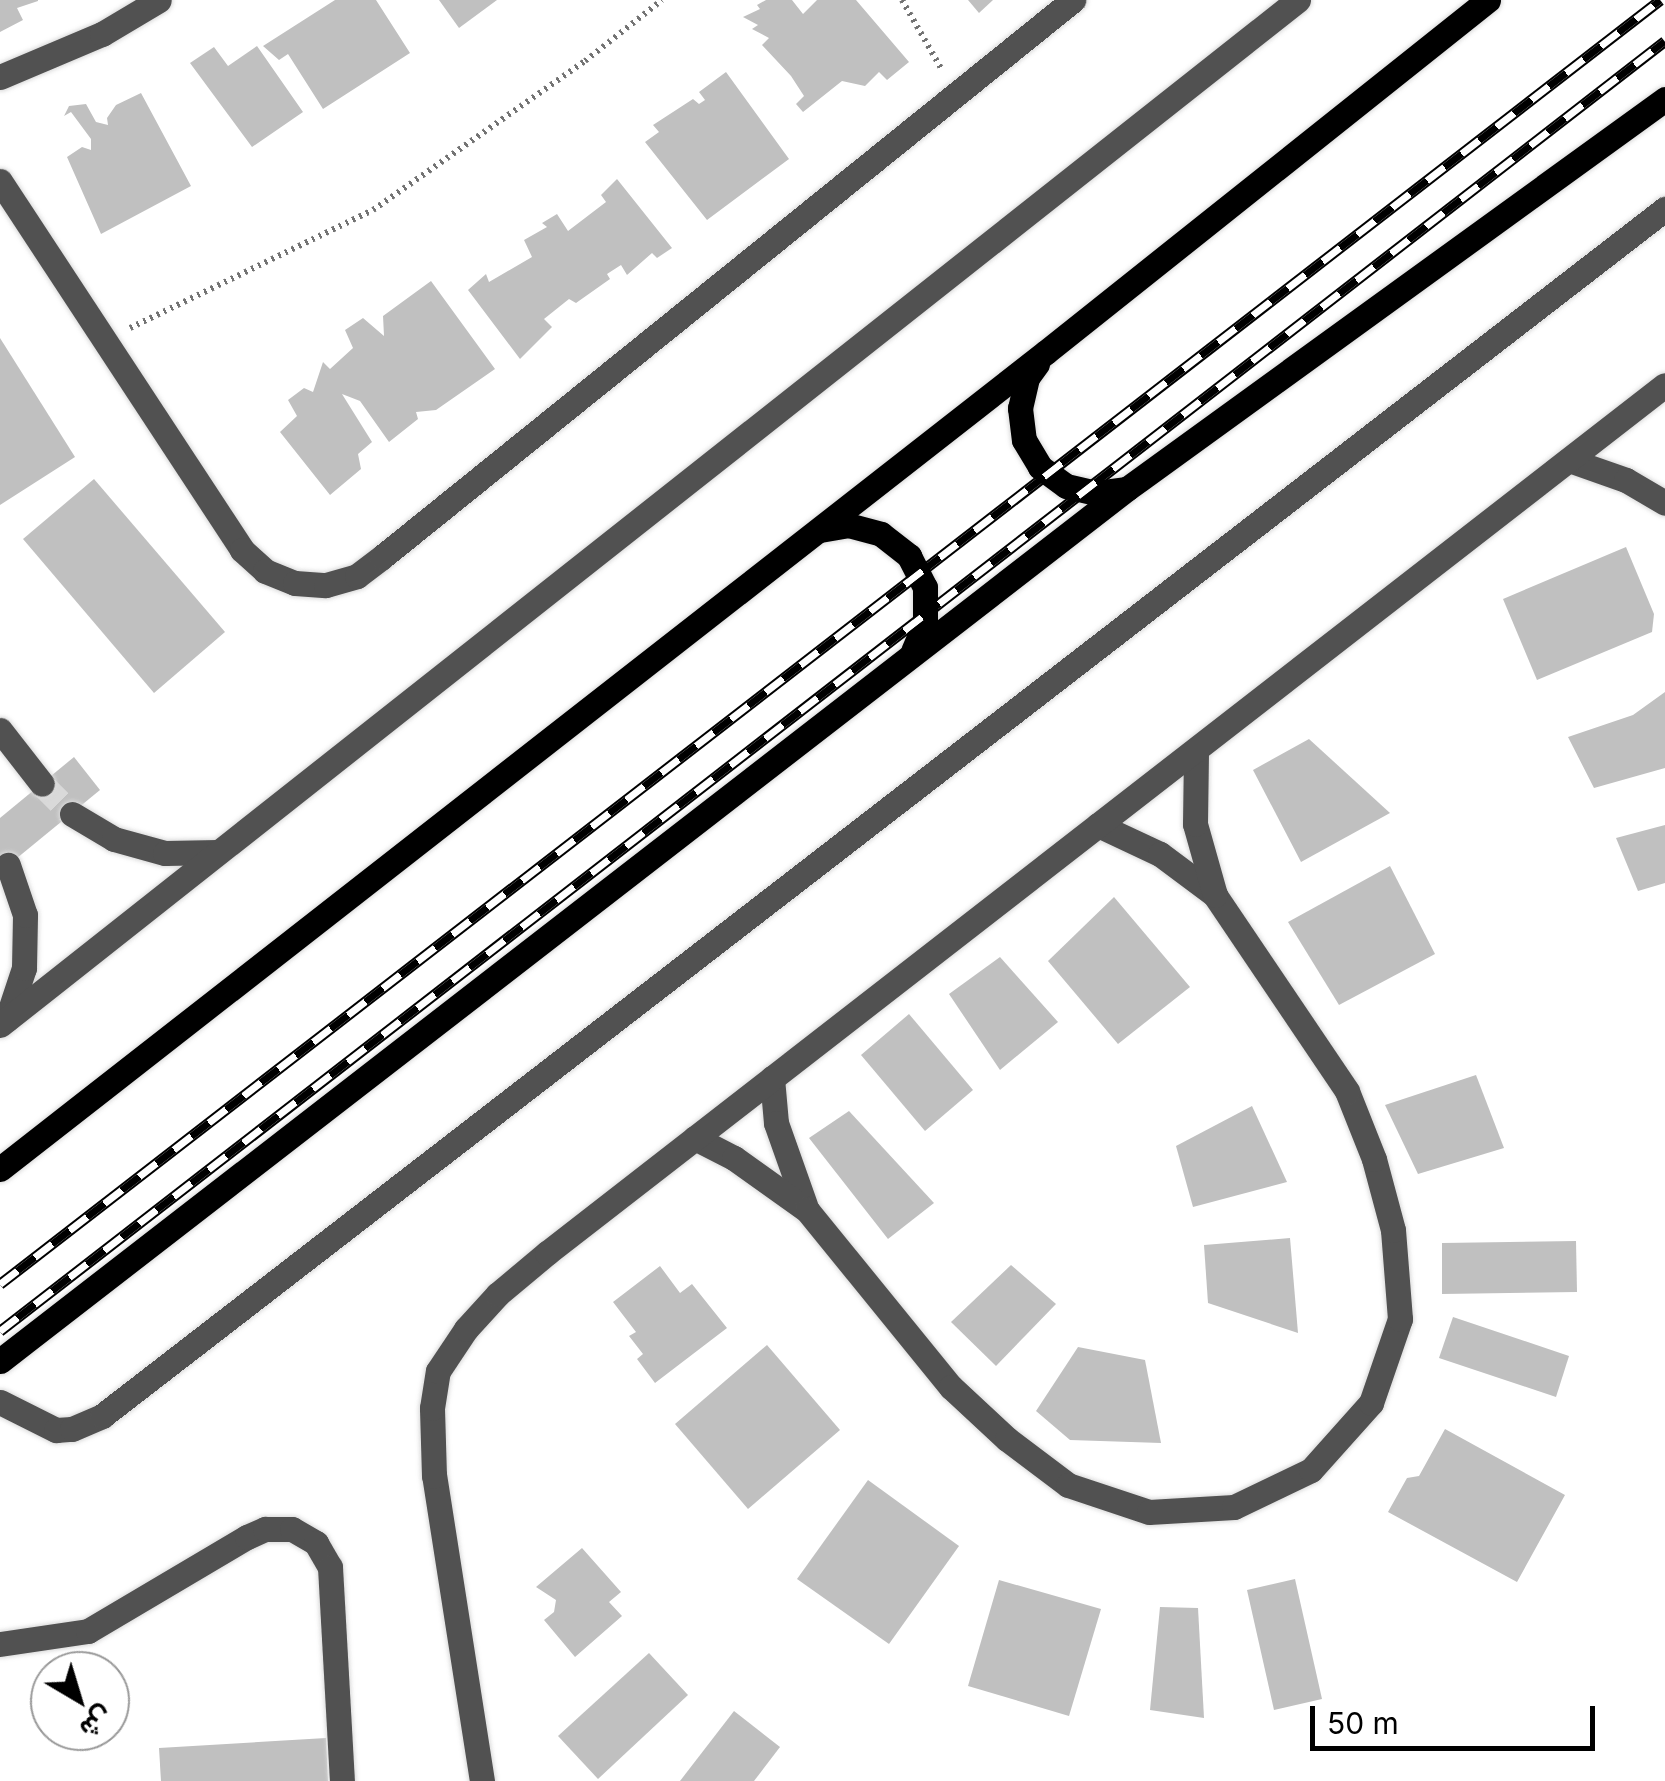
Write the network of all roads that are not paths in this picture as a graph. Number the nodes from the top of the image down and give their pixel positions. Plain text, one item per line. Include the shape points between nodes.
1 (158, 0) edge
2 (1073, 0) edge
3 (1298, 0) edge
4 (1488, 0) edge
5 (0, 77) edge
6 (1665, 99) edge
7 (0, 180) edge
8 (1665, 209) edge
9 (1046, 352) junction
10 (1665, 385) edge
11 (1569, 460) junction
12 (1128, 488) junction
13 (1665, 503) edge
14 (813, 532) junction
15 (910, 655) junction
16 (0, 730) edge
17 (1196, 750) junction
18 (42, 784) tunnel mouth
19 (72, 814) tunnel mouth
20 (1098, 825) junction
21 (218, 852) junction
22 (8, 864) dead end
23 (1215, 895) junction
24 (4, 1022) edge
25 (772, 1078) junction
26 (696, 1138) junction
27 (0, 1169) edge
28 (807, 1210) junction
29 (0, 1361) edge
30 (0, 1402) edge
31 (0, 1644) edge
32 (342, 1781) edge
33 (482, 1781) edge

1 - 5 street via 102,34
2 - 7 street via 382,557 356,576 326,585 294,583 265,571 242,550
3 - 21 street
4 - 9 main road
6 - 12 main road
8 - 30 street via 102,1416 56,1430
9 - 12 main road via 1027,378 1020,408 1032,454 1066,486 1097,493
9 - 14 main road
10 - 11 street
11 - 13 street via 1626,480
11 - 17 street
12 - 15 main road
14 - 15 main road via 848,525 881,534 909,556 924,587 925,623
14 - 27 main road
15 - 29 main road
16 - 18 street
17 - 20 street
17 - 23 street via 1194,824
19 - 21 street via 114,839 165,853
20 - 23 street via 1160,854
20 - 25 street
21 - 24 street
22 - 24 street via 24,914 24,968
23 - 28 street via 1347,1092 1393,1230 1400,1319 1371,1403 1311,1470 1234,1507 1148,1512 1068,1486 951,1387
25 - 26 street
25 - 28 street via 776,1123
26 - 28 street
26 - 33 street via 498,1294 438,1370 434,1476
31 - 32 street via 88,1631 247,1537 292,1529 316,1543 330,1567

